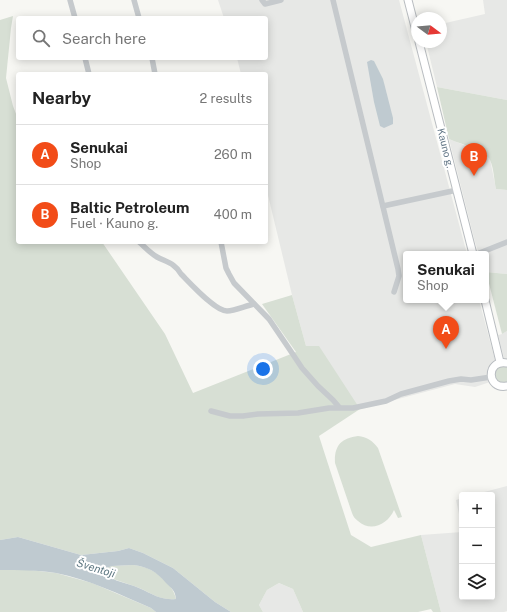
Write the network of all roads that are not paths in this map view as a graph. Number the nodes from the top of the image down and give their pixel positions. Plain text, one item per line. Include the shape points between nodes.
1 (70, 0) edge
2 (134, 0) edge
3 (262, 0) edge
4 (281, 0) edge
5 (333, 0) edge
6 (408, 0) edge
7 (411, 12) edge
8 (74, 16) edge
9 (138, 16) edge
10 (420, 48) edge
11 (86, 60) edge
12 (152, 60) edge
13 (88, 72) edge
14 (155, 72) edge
15 (456, 190) junction
16 (383, 206) junction
17 (507, 242) edge
18 (141, 244) edge
19 (221, 244) edge
20 (472, 251) edge
21 (484, 251) edge
22 (394, 292) dead end
23 (486, 303) edge
24 (254, 304) junction
25 (504, 362) edge
26 (491, 377) junction
27 (507, 387) edge
28 (339, 408) junction
29 (210, 410) dead end

1 - 8 street
2 - 9 street
3 - 4 street via 265,4
5 - 16 street
6 - 7 main road
10 - 15 main road, Kauno g.
11 - 13 street
12 - 14 street
15 - 16 street
15 - 20 main road, Kauno g.
16 - 22 street via 399,276
17 - 21 street
18 - 24 street via 158,258 179,269 181,274 219,309 228,311
19 - 24 street via 226,268 231,278
23 - 25 main road
24 - 28 street via 269,319 302,368
25 - 26 main road via 494,367
26 - 27 main road via 498,386
26 - 28 street via 449,381 386,401 353,408
28 - 29 street via 243,416 230,416

